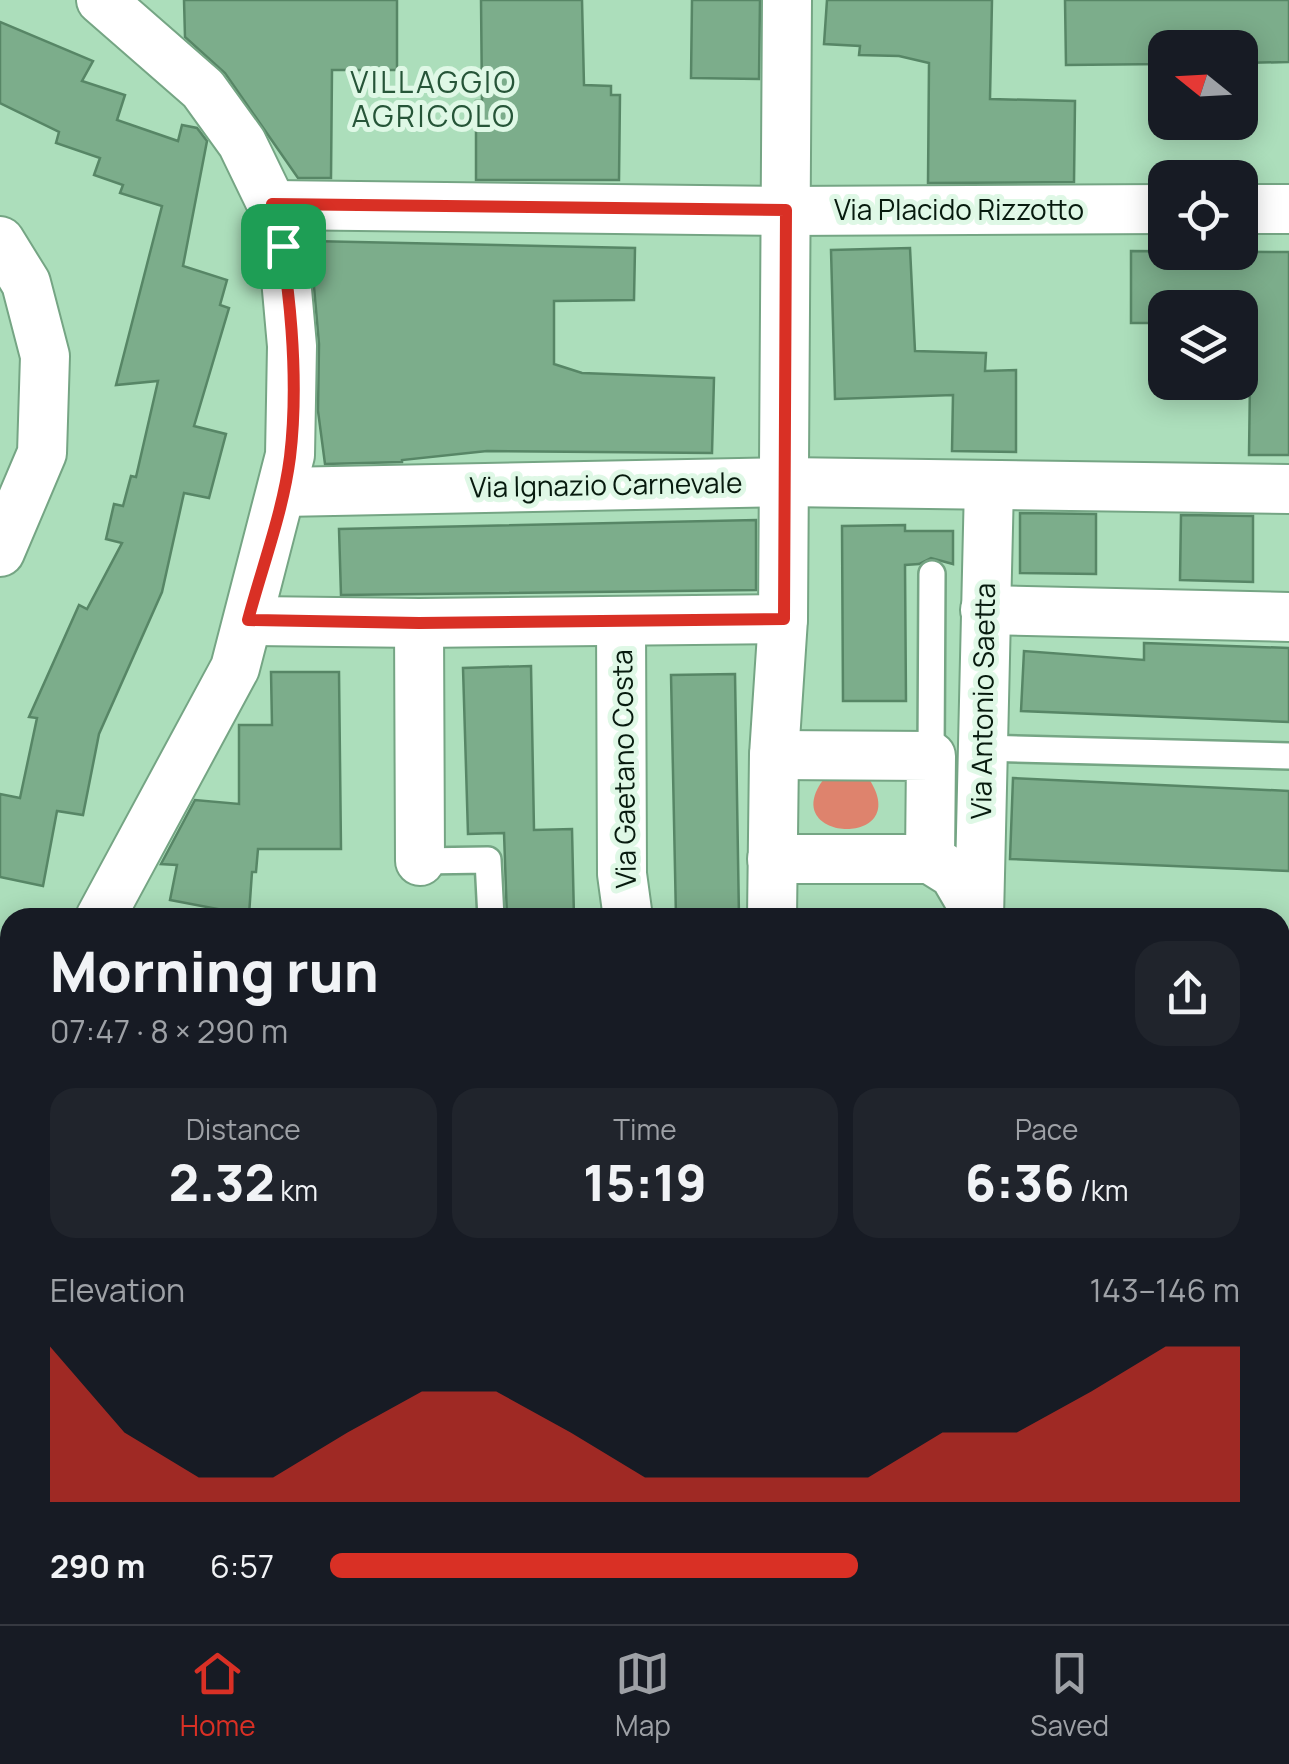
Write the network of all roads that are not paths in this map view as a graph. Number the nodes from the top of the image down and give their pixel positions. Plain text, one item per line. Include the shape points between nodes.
1 (101, 0) edge
2 (787, 0) edge
3 (272, 204) junction
4 (1289, 208) edge
5 (1148, 209) edge
6 (1258, 209) edge
7 (786, 210) junction
8 (0, 241) edge
9 (785, 482) junction
10 (989, 484) junction
11 (1289, 489) edge
12 (283, 492) junction
13 (0, 552) edge
14 (932, 574) dead end
15 (985, 610) junction
16 (1289, 616) edge
17 (784, 619) junction
18 (248, 620) junction
19 (621, 621) junction
20 (419, 623) junction
21 (982, 748) junction
22 (774, 755) junction
23 (931, 756) junction
24 (1289, 756) edge
25 (772, 859) junction
26 (930, 859) junction
27 (420, 861) joint
28 (105, 908) edge
29 (491, 908) edge
30 (627, 908) edge
31 (772, 908) edge
32 (973, 908) edge
33 (978, 908) edge

1 - 3 street via 203,89 242,144
2 - 7 street
3 - 7 street, Via Placido Rizzotto
3 - 12 street via 283,246 292,346
4 - 6 street
5 - 7 street, Via Placido Rizzotto
7 - 9 street
8 - 13 street via 26,283 45,356 42,452
9 - 10 street, Via Ignazio Carnevale
9 - 12 street, Via Ignazio Carnevale
9 - 17 street
10 - 11 street, Via Ignazio Carnevale
10 - 15 street, Via Antonio Saetta
12 - 18 street
14 - 23 lane
15 - 16 street
15 - 21 street, Via Antonio Saetta
17 - 19 street
17 - 22 street
18 - 20 street
18 - 28 street via 234,668
19 - 20 street
19 - 30 street, Via Gaetano Costa
20 - 27 street
21 - 24 lane
21 - 33 street, Via Antonio Saetta
22 - 23 street
22 - 25 street
23 - 26 street
25 - 26 street
25 - 31 street
26 - 32 street via 954,874
27 - 29 lane via 488,860

